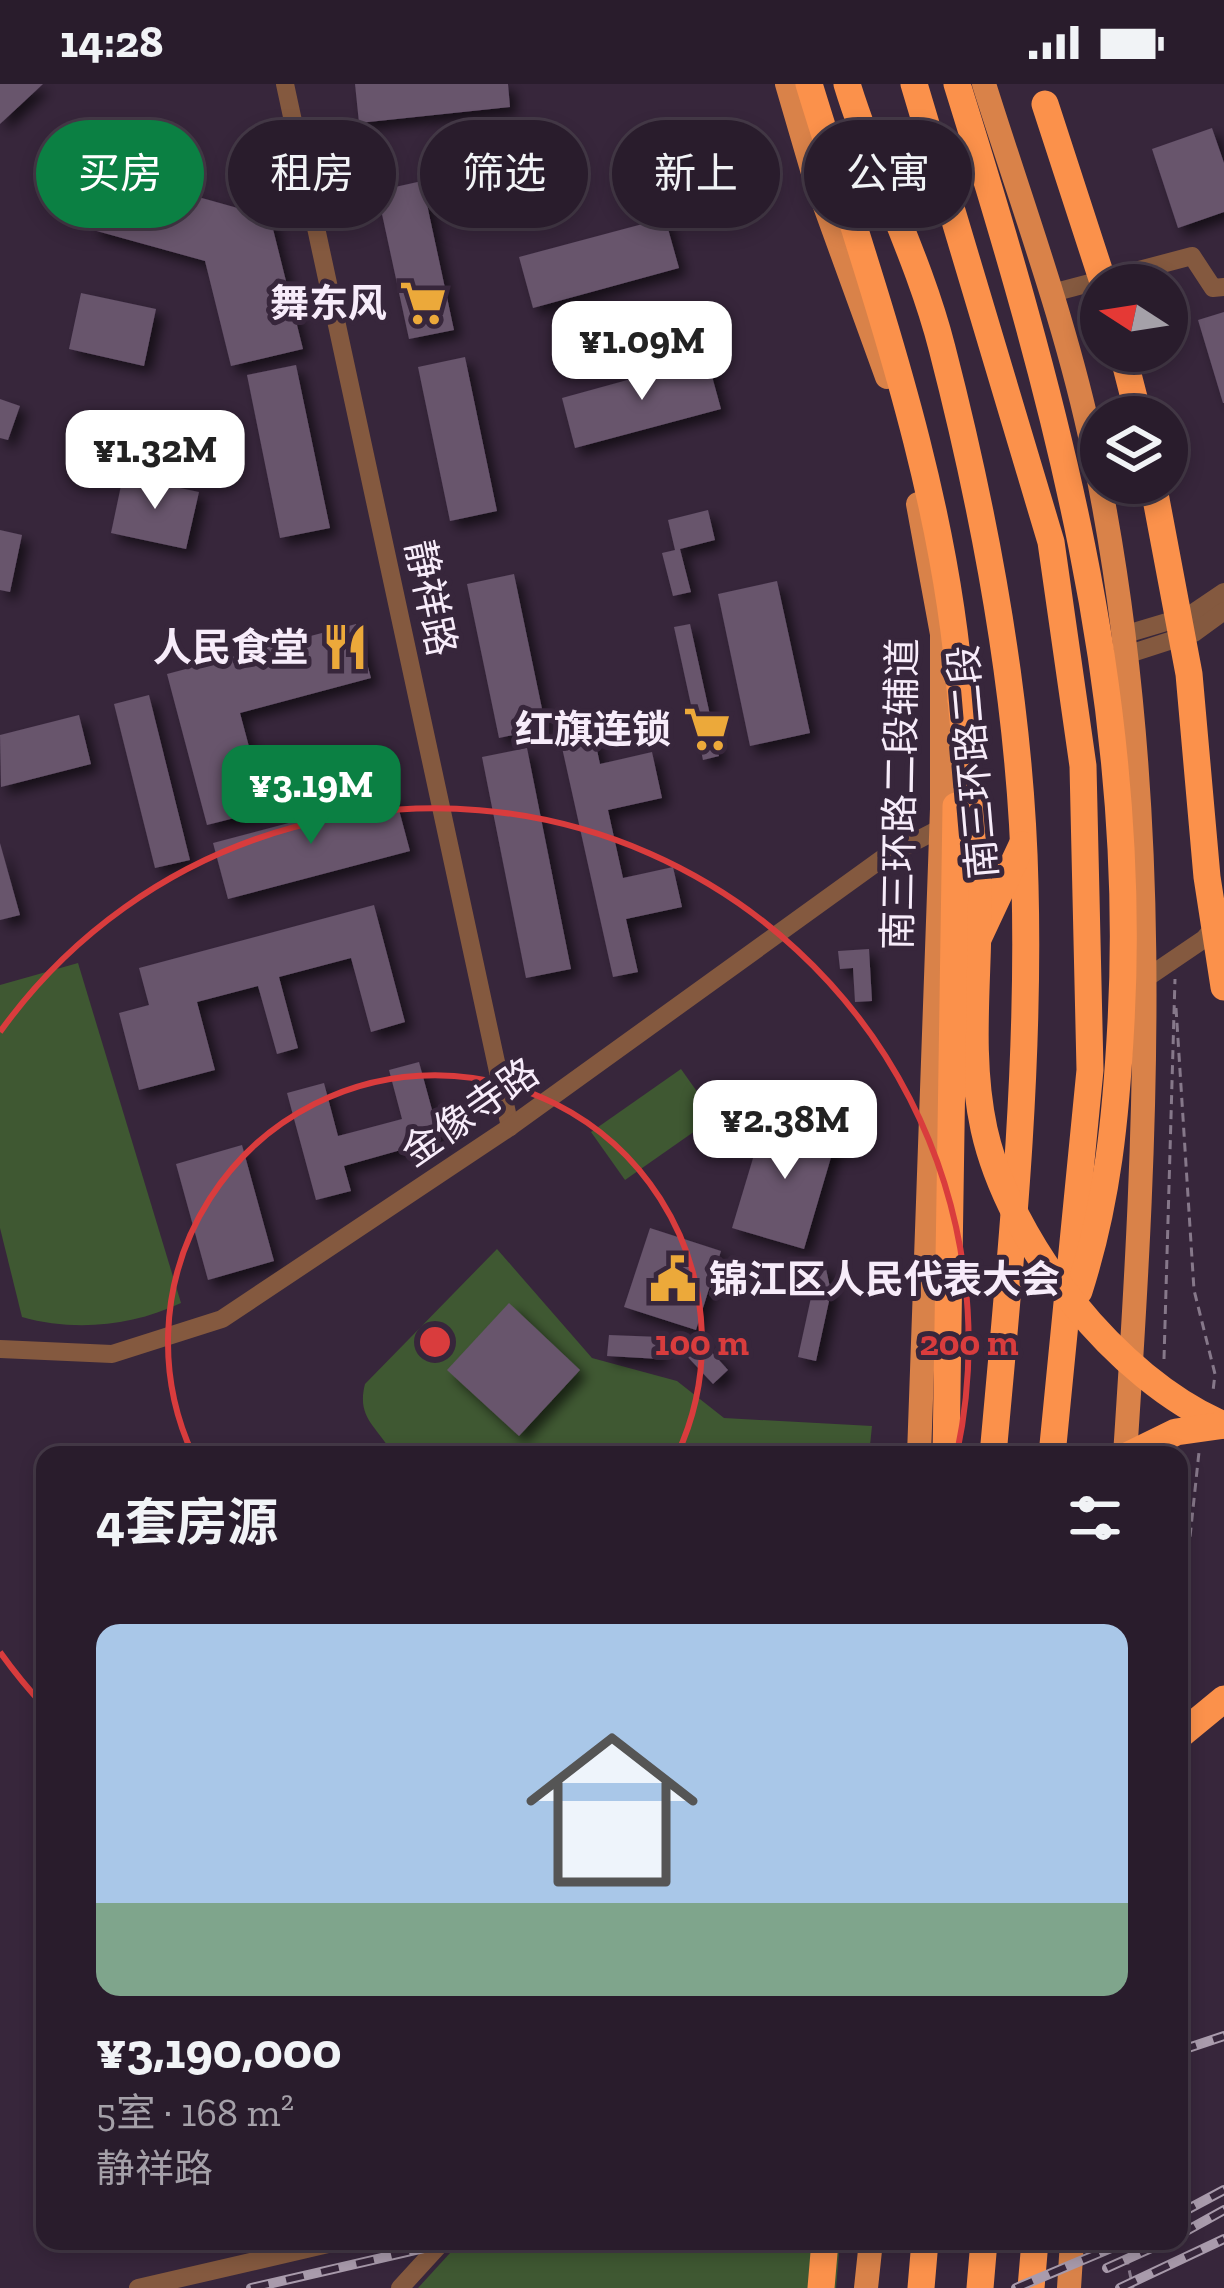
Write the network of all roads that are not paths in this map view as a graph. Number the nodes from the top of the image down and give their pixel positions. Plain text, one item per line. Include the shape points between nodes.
1 (285, 84) edge
2 (787, 84) edge
3 (809, 84) edge
4 (957, 84) edge
5 (980, 84) edge
6 (1039, 84) edge
7 (850, 94) edge
8 (918, 94) edge
9 (1005, 239) junction
10 (1096, 264) edge
11 (1224, 287) edge
12 (1052, 293) junction
13 (1157, 504) edge
14 (1224, 592) edge
15 (1224, 611) edge
16 (942, 634) junction
17 (1125, 645) junction
18 (962, 700) junction
19 (940, 828) junction
20 (1023, 841) junction
21 (1224, 914) edge
22 (1136, 974) junction
23 (958, 982) junction
24 (1224, 987) edge
25 (510, 1126) junction
26 (922, 1273) junction
27 (1061, 1346) junction
28 (0, 1349) edge
29 (1220, 1434) edge
30 (919, 1446) edge
31 (946, 1446) edge
32 (994, 1446) edge
33 (1053, 1446) edge
34 (1127, 1446) edge
35 (1146, 1446) edge
36 (1224, 1700) edge
37 (1188, 1729) edge
38 (303, 2250) edge
39 (435, 2250) edge
40 (824, 2250) edge
41 (870, 2250) edge
42 (924, 2250) edge
43 (983, 2250) edge
44 (1034, 2250) edge
45 (1071, 2250) edge
46 (146, 2287) edge
47 (400, 2288) edge
48 (821, 2288) edge
49 (866, 2288) edge
50 (921, 2288) edge
51 (980, 2288) edge
52 (1031, 2288) edge
53 (1069, 2288) edge

1 - 25 street, 静祥路
2 - 16 main road, 南三环路二段辅道 via 890,383
3 - 18 highway via 898,362 955,614
4 - 9 highway
5 - 9 highway
5 - 12 main road
6 - 10 highway, bridge
7 - 20 highway, 南三环路二段 via 941,345 1000,626
8 - 27 highway via 1051,542 1083,766 1090,1070
9 - 22 highway via 1097,607
11 - 12 street via 1213,288 1192,256
12 - 17 main road via 1093,449
13 - 24 highway, bridge via 1189,674
14 - 17 street
15 - 17 street via 1194,633
16 - 19 main road, 南三环路二段辅道
16 - 23 street via 964,841
17 - 22 main road via 1136,745
18 - 29 highway, bridge via 978,891 974,1019 984,1129 1023,1230 1085,1318
18 - 31 highway, bridge
19 - 25 street, 金像寺路 via 883,858
19 - 26 main road, 南三环路二段辅道
20 - 23 highway
20 - 32 highway, 南三环路二段 via 1022,1083
21 - 22 street via 1175,959
22 - 27 highway via 1101,1222
22 - 34 main road
23 - 26 street
25 - 28 street, 金像寺路 via 222,1319 112,1354
26 - 30 main road, 南三环路二段辅道
27 - 33 highway
29 - 35 highway, bridge via 1176,1432
36 - 37 highway, bridge
38 - 46 street
39 - 47 street
40 - 48 highway
41 - 49 main road
42 - 50 highway
43 - 51 highway
44 - 52 highway
45 - 53 main road

